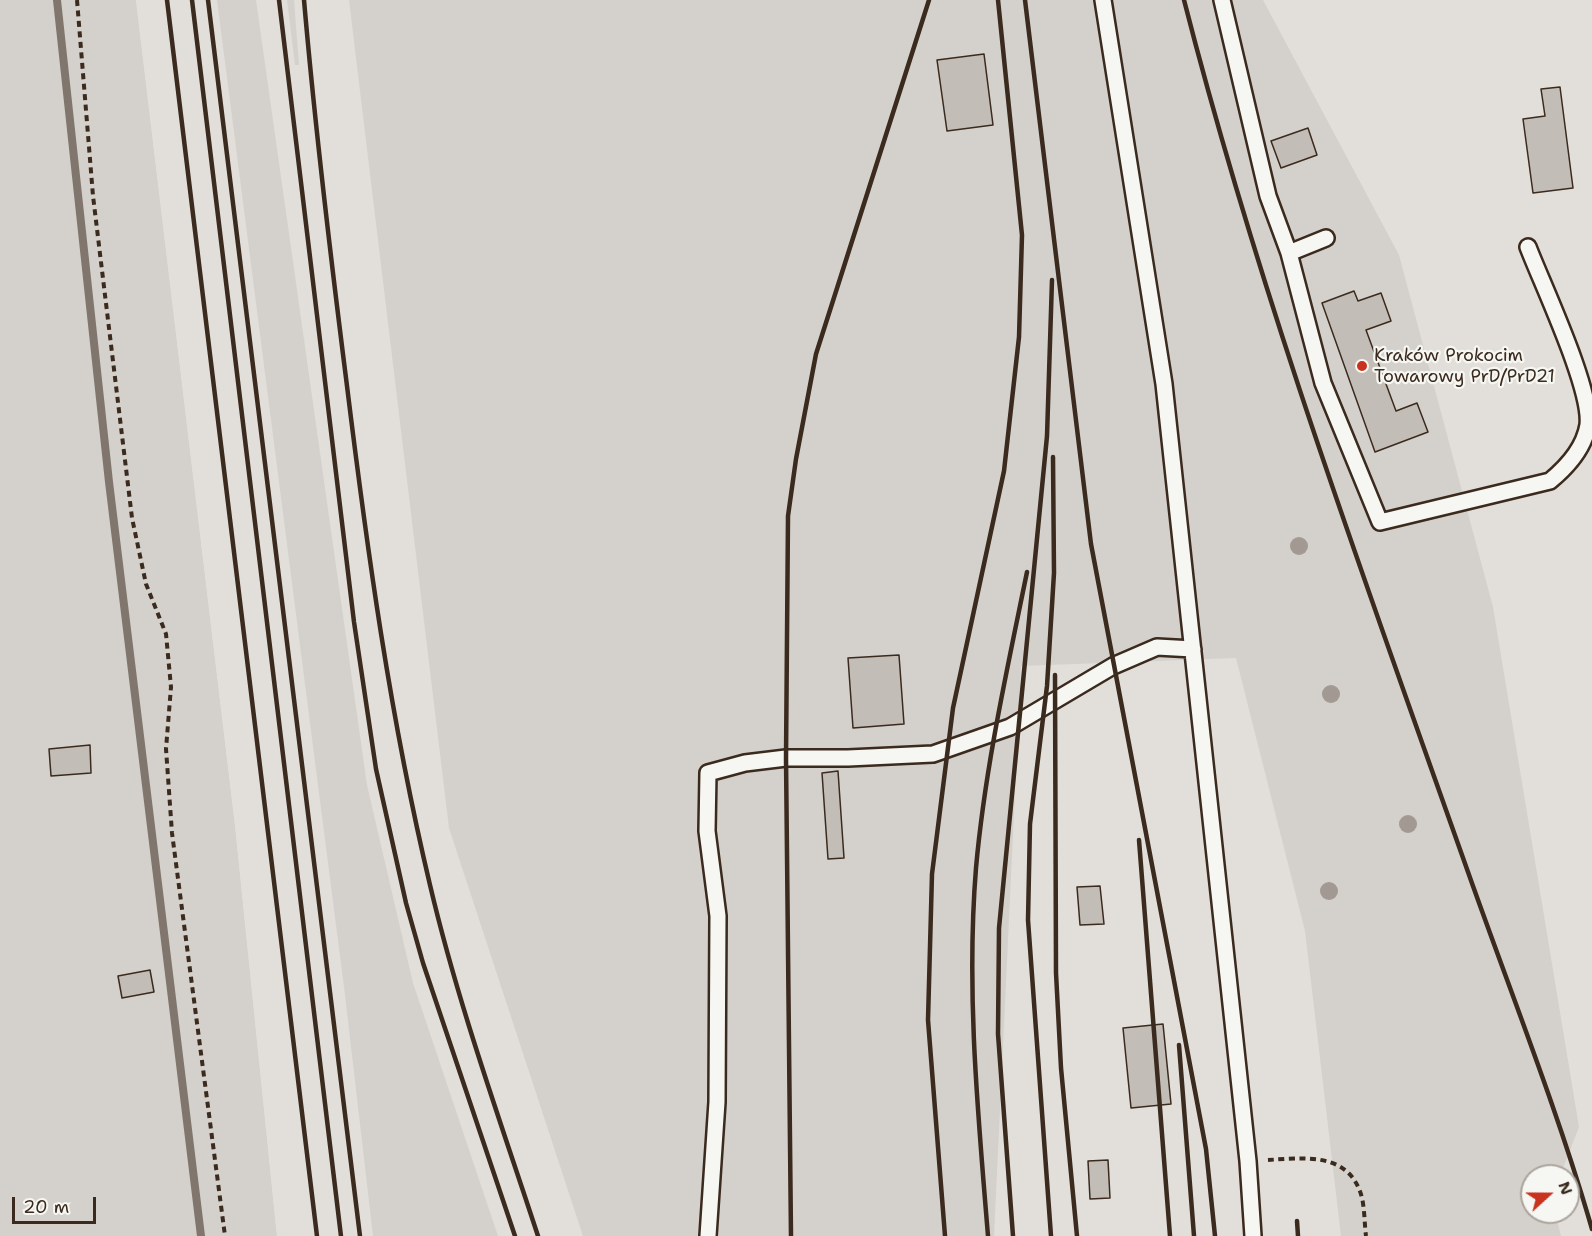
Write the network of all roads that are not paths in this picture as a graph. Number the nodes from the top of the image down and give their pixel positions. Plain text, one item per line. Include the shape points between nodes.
1 (1103, 0) edge
2 (1222, 0) edge
3 (1326, 238) dead end
4 (1528, 247) dead end
5 (1288, 253) junction
6 (1193, 649) junction
7 (708, 1236) edge
8 (1253, 1236) edge

1 - 6 lane via 1164,384
2 - 5 lane via 1268,195
3 - 5 lane
4 - 5 lane via 1586,390 1588,426 1571,463 1550,481 1380,522 1323,383
6 - 7 lane via 1157,647 1113,666 1010,727 933,754 786,758 708,773 707,831 718,916 717,1102
6 - 8 lane

